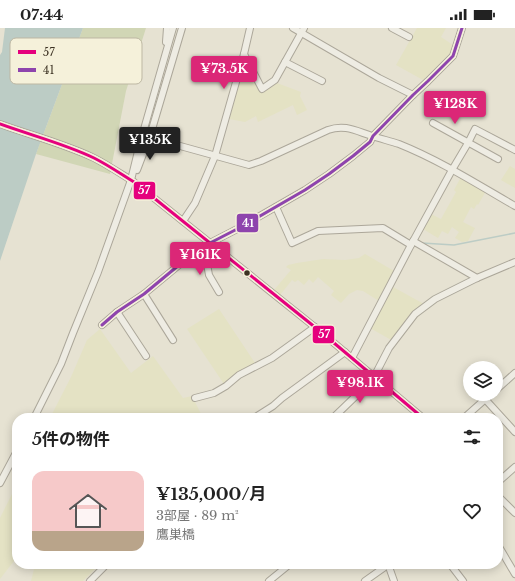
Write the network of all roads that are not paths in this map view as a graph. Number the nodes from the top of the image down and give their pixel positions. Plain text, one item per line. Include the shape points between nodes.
1 (167, 28) edge
2 (173, 28) edge
3 (182, 28) edge
4 (250, 28) edge
5 (293, 28) edge
6 (392, 28) edge
7 (460, 29) edge
8 (302, 30) edge
9 (409, 38) dead end
10 (166, 52) junction
11 (244, 54) junction
12 (285, 62) junction
13 (322, 81) dead end
14 (413, 95) junction
15 (433, 123) dead end
16 (0, 124) edge
17 (150, 136) junction
18 (373, 136) junction
19 (468, 143) junction
20 (515, 150) edge
21 (215, 156) junction
22 (498, 159) dead end
23 (452, 170) junction
24 (131, 180) junction
25 (515, 206) edge
26 (276, 207) junction
27 (182, 221) junction
28 (210, 243) junction
29 (412, 243) junction
30 (200, 250) junction
31 (515, 262) edge
32 (477, 278) junction
33 (219, 292) dead end
34 (144, 294) junction
35 (117, 312) junction
36 (102, 325) dead end
37 (315, 327) junction
38 (173, 340) dead end
39 (345, 352) junction
40 (146, 356) dead end
41 (352, 358) junction
42 (515, 373) edge
43 (374, 376) junction
44 (503, 384) edge
45 (195, 398) dead end
46 (483, 401) edge
47 (487, 401) edge
48 (36, 413) edge
49 (262, 413) edge
50 (337, 413) edge
51 (417, 413) edge
52 (470, 413) edge
53 (498, 413) edge
54 (503, 419) edge
55 (515, 432) edge
56 (12, 461) edge
57 (515, 467) edge
58 (503, 478) edge
59 (0, 484) edge
60 (503, 501) edge
61 (515, 513) edge
62 (503, 554) edge
63 (102, 569) edge
64 (285, 569) edge
65 (382, 569) edge
66 (390, 569) edge
67 (454, 569) edge
68 (515, 574) edge
69 (273, 580) edge
70 (90, 581) edge
71 (365, 581) edge
72 (394, 581) edge
73 (463, 581) edge

1 - 10 street
2 - 10 street
3 - 17 street
4 - 11 street
5 - 8 street
6 - 9 street
7 - 14 street via 453,56
8 - 12 street
8 - 14 street via 379,78
10 - 24 street
11 - 12 street via 262,89 276,80
11 - 21 street
12 - 13 street
14 - 18 street
15 - 19 street
16 - 24 street via 77,151
17 - 21 street
17 - 24 street
18 - 21 street via 346,128 336,128 249,165
18 - 23 street via 417,152
18 - 26 street via 370,142 329,174
19 - 20 street via 475,128
19 - 22 street
19 - 23 street
21 - 27 street via 195,203
23 - 25 street
23 - 29 street
24 - 27 street
24 - 48 street via 73,334
26 - 28 street
26 - 29 street via 292,243 318,231 383,228
27 - 28 street
28 - 30 street
28 - 37 street
29 - 32 street
29 - 41 street
30 - 33 street via 209,275
30 - 34 street
31 - 32 street
32 - 43 street via 435,299 415,314 389,348
34 - 35 street
34 - 38 street
35 - 36 street
35 - 40 street
37 - 39 street
37 - 45 street via 272,358 239,375 226,386 214,393
39 - 41 street
39 - 49 street
41 - 43 street
42 - 44 street
43 - 50 street
43 - 51 street
46 - 52 street
47 - 53 street
54 - 55 street
56 - 59 street
57 - 58 street
60 - 61 street
62 - 68 street
63 - 70 street
64 - 69 street
65 - 71 street
66 - 72 street
67 - 73 street

